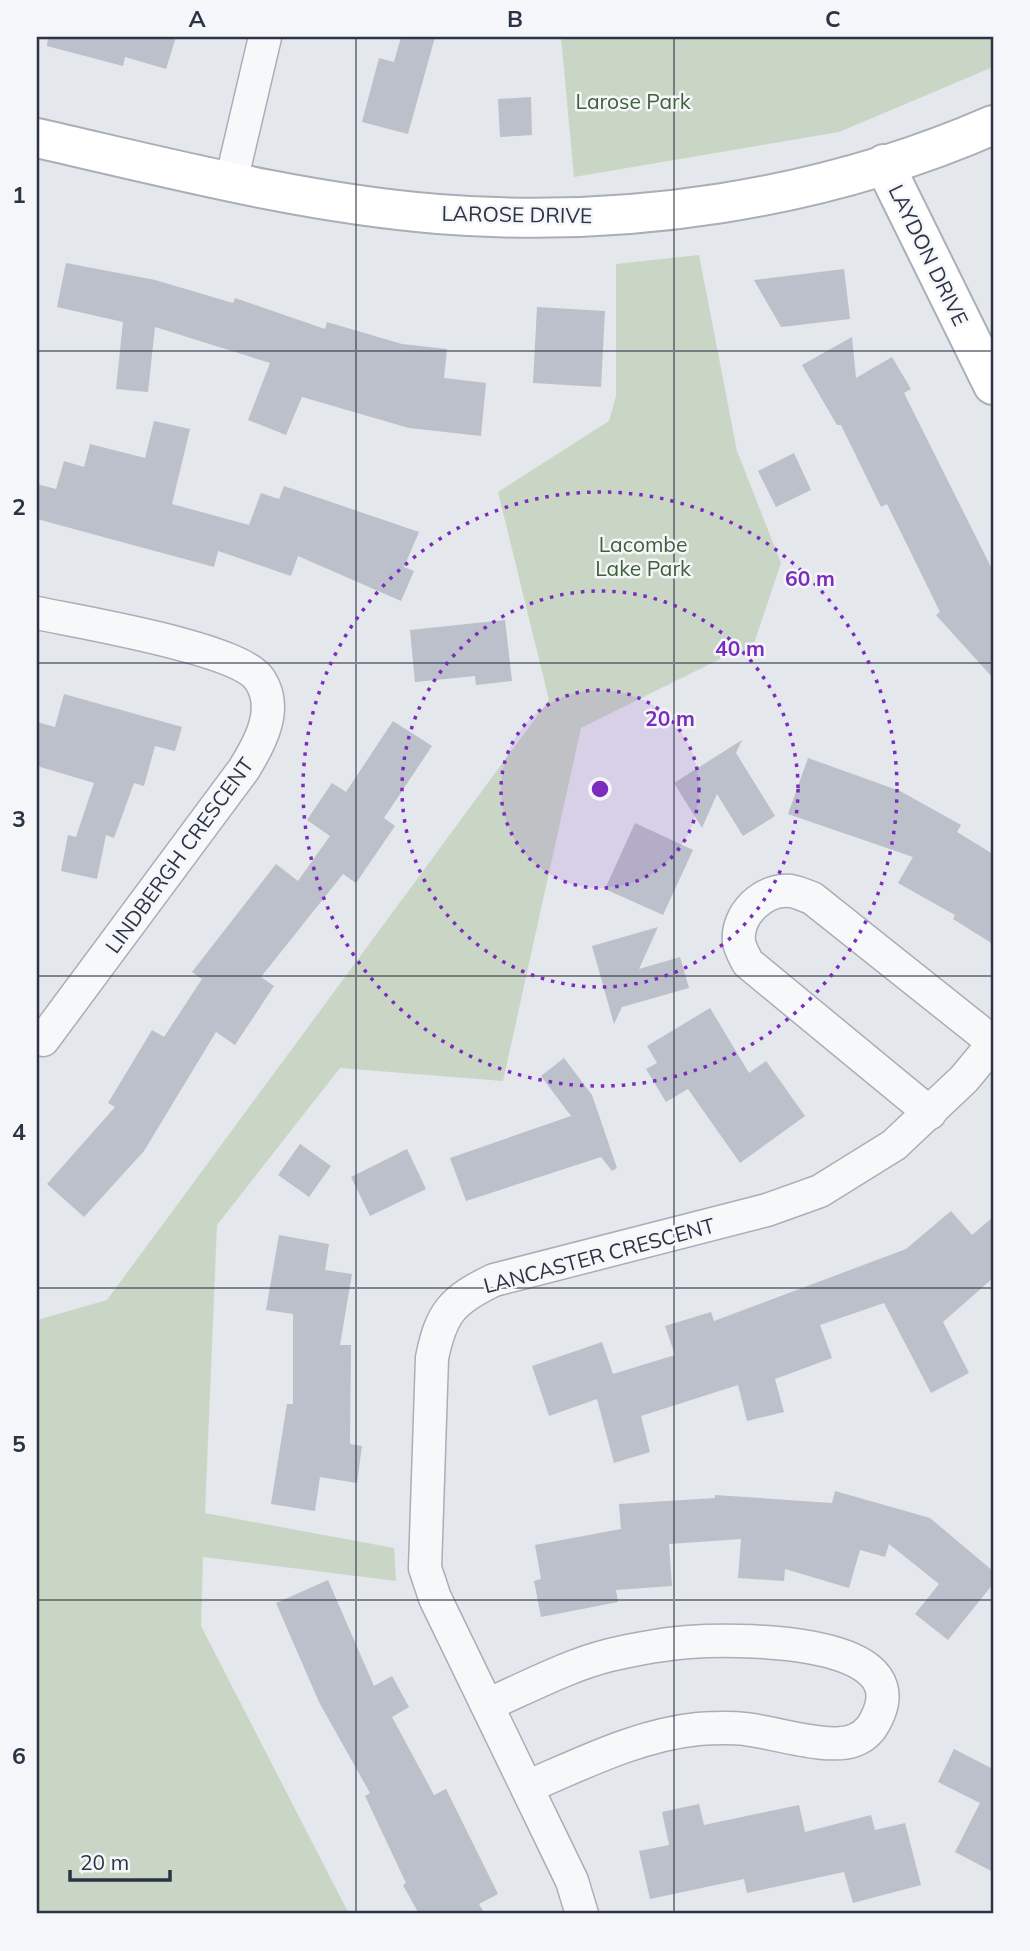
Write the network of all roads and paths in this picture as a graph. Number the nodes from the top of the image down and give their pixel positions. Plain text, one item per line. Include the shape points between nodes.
1 (265, 37) edge
2 (993, 125) edge
3 (37, 138) edge
4 (884, 164) junction
5 (231, 182) junction
6 (993, 385) edge
7 (37, 613) edge
8 (39, 1042) edge
9 (993, 1043) edge
10 (930, 1113) junction
11 (487, 1705) junction
12 (527, 1787) junction
13 (582, 1914) edge

1 - 5 street
2 - 4 street, LAROSE DRIVE
3 - 5 street, LAROSE DRIVE
4 - 5 street, LAROSE DRIVE via 699,206 557,217 436,214
4 - 6 street, LAYDON DRIVE
7 - 8 street, LINDBERGH CRESCENT via 240,662 260,680 268,712 266,728 244,769
9 - 10 street, LANCASTER CRESCENT
9 - 10 street, LANCASTER CRESCENT via 812,898 792,891 756,901 744,920 739,942 748,963
10 - 11 street, LANCASTER CRESCENT via 894,1145 820,1191 767,1210 494,1280 449,1308 438,1328 432,1359 425,1568
11 - 12 street, LANCASTER CRESCENT
11 - 12 street via 606,1656 689,1642 769,1642 824,1650 853,1658 870,1669 880,1685 882,1706 873,1728 855,1741 834,1743 742,1728 696,1729 621,1748
12 - 13 street, LANCASTER CRESCENT via 572,1881

